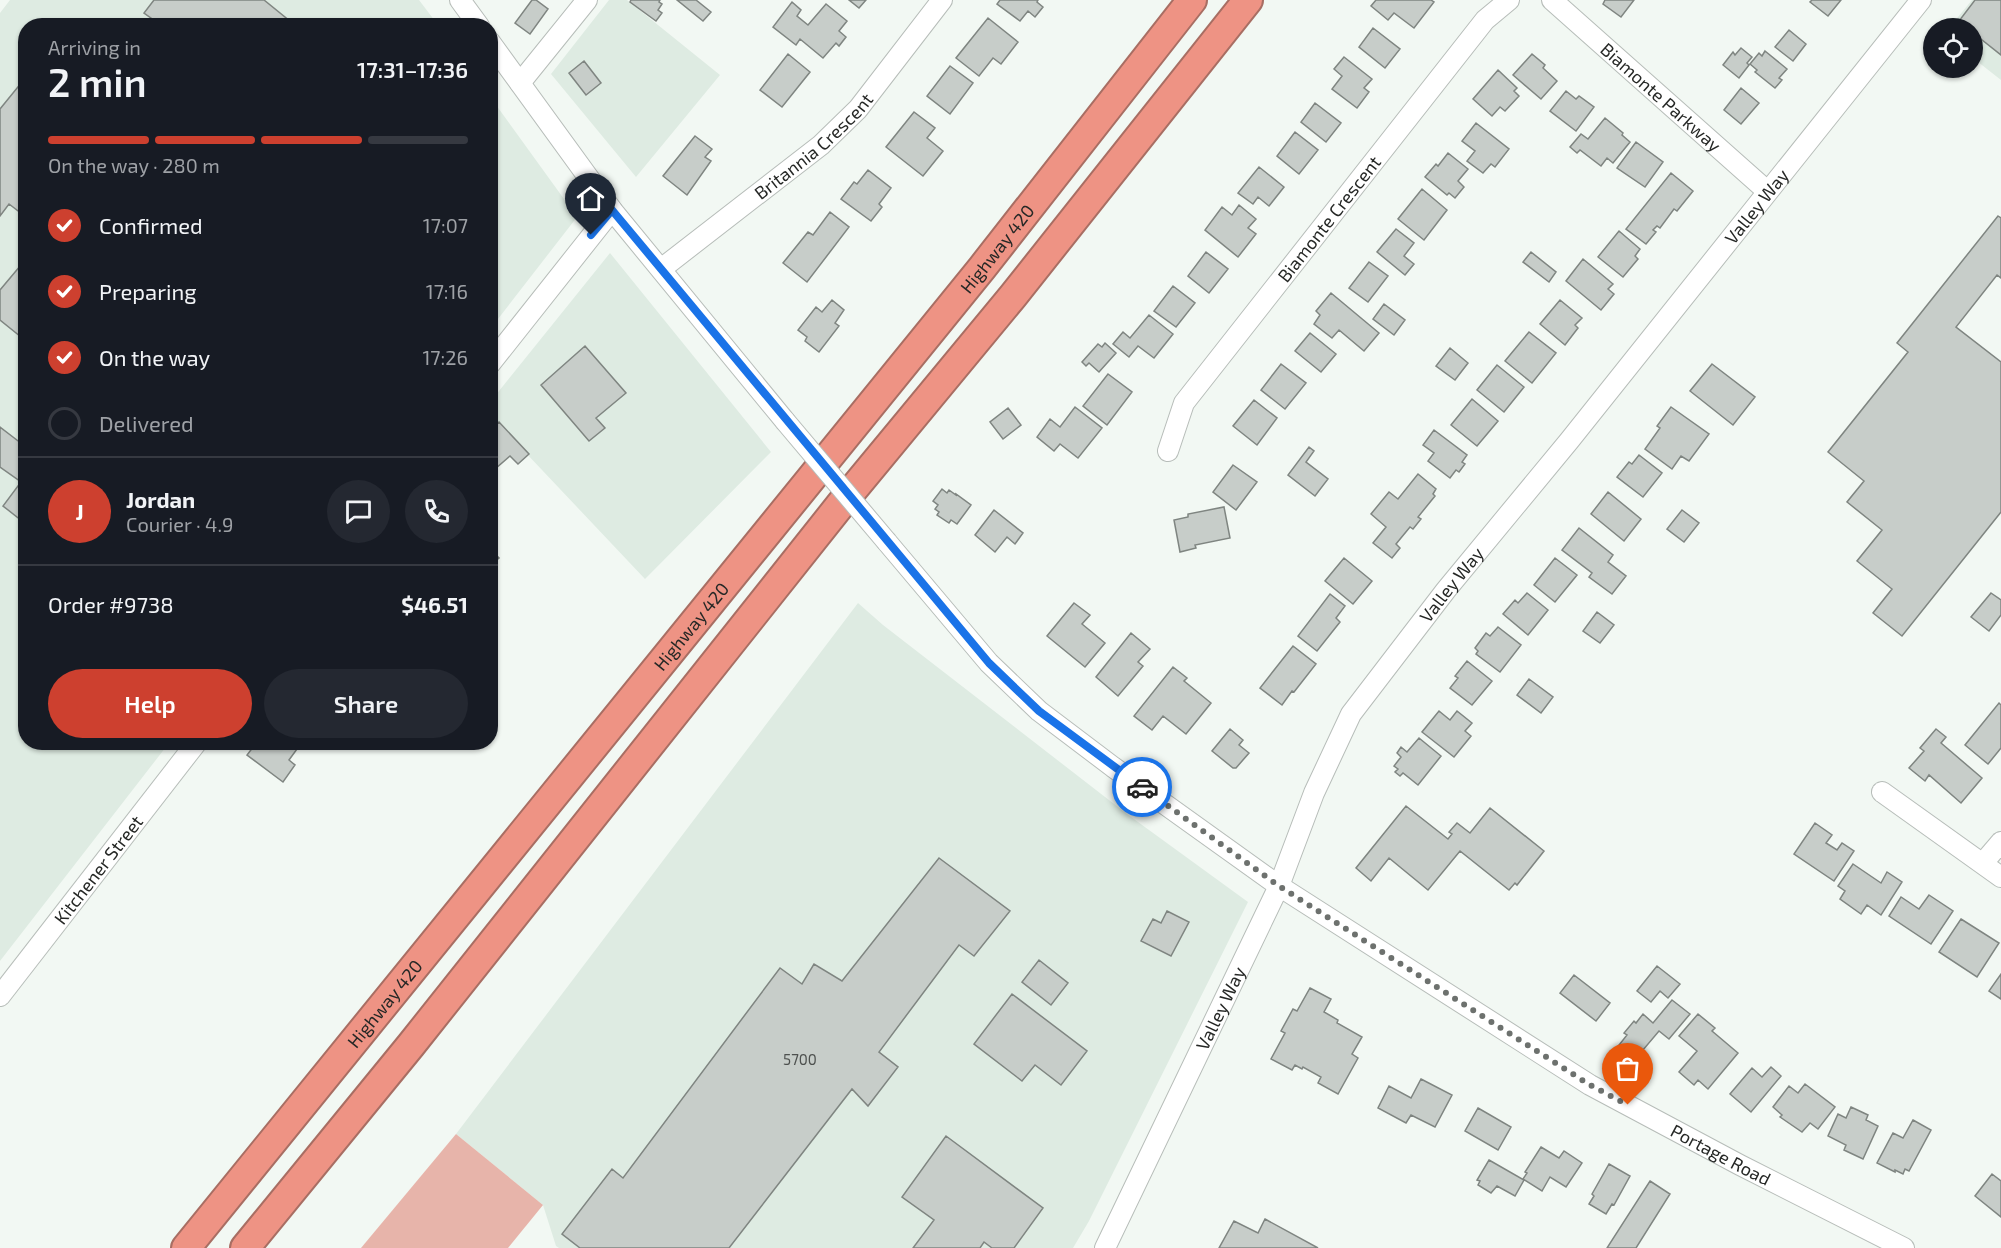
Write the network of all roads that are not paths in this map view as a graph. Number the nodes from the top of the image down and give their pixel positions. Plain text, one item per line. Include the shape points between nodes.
1 (460, 0) edge
2 (587, 0) edge
3 (942, 0) edge
4 (1192, 0) edge
5 (1248, 0) edge
6 (1509, 0) edge
7 (1554, 0) edge
8 (1921, 0) edge
9 (473, 18) edge
10 (498, 53) edge
11 (520, 83) junction
12 (1767, 191) junction
13 (612, 210) junction
14 (662, 269) junction
15 (498, 354) edge
16 (1168, 451) dead end
17 (190, 750) edge
18 (1882, 792) dead end
19 (2001, 842) edge
20 (1983, 863) junction
21 (2001, 878) edge
22 (1279, 886) junction
23 (0, 996) edge
24 (186, 1248) edge
25 (245, 1248) edge
26 (1105, 1248) edge
27 (1904, 1248) edge

1 - 9 street
2 - 11 street
3 - 14 street, Britannia Crescent via 858,109 821,145
4 - 24 highway, Highway 420 via 974,277
5 - 25 highway
6 - 16 street, Biamonte Crescent via 1485,20 1184,403
7 - 12 street, Biamonte Parkway
8 - 12 street, Valley Way
10 - 11 street, Portage Road
11 - 13 street, Portage Road
12 - 22 street, Valley Way via 1351,714 1314,792
13 - 14 street, Portage Road
13 - 15 street
14 - 22 street, Portage Road, bridge via 989,663 1039,711
17 - 23 street, Kitchener Street
18 - 20 street
19 - 20 street
20 - 21 street
22 - 26 street, Valley Way
22 - 27 street, Portage Road via 1590,1085

